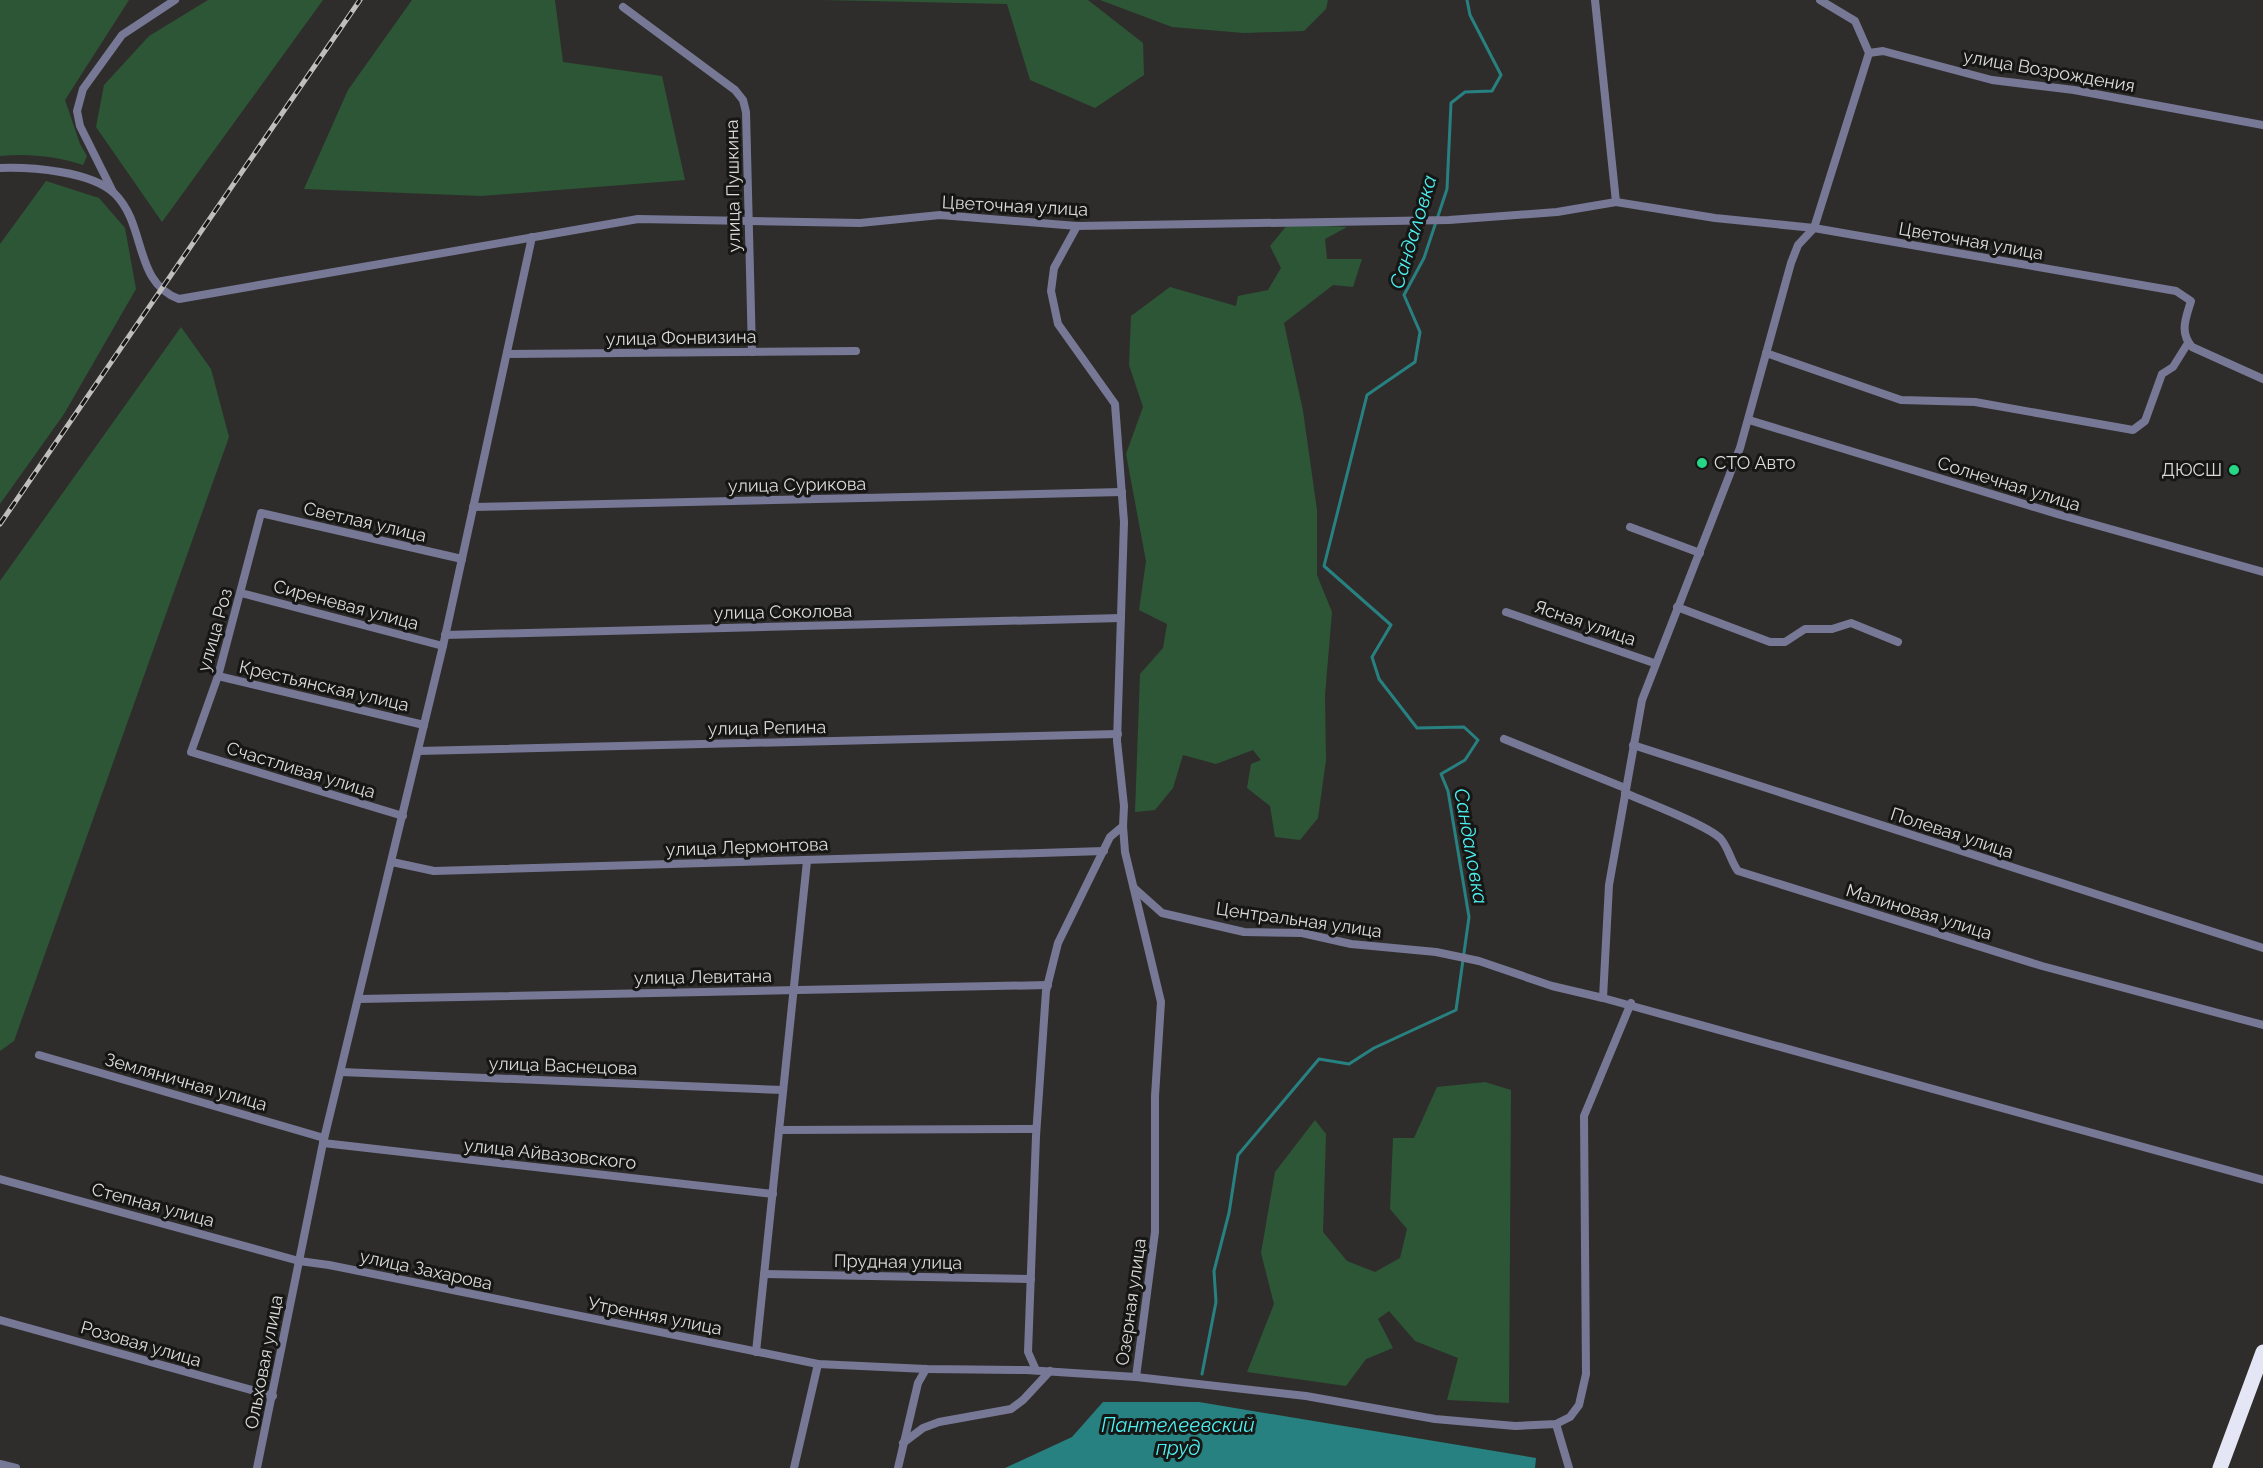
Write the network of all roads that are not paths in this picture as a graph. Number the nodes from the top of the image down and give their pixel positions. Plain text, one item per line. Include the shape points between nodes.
1 (175, 0) edge
2 (1596, 0) edge
3 (1820, 0) edge
4 (623, 7) dead end
5 (1869, 53) junction
6 (2263, 125) edge
7 (0, 168) edge
8 (113, 192) junction
9 (1616, 202) junction
10 (748, 221) junction
11 (1077, 226) junction
12 (1814, 228) junction
13 (532, 237) junction
14 (2188, 343) junction
15 (856, 351) dead end
16 (752, 352) junction
17 (1766, 353) junction
18 (507, 354) junction
19 (2263, 379) edge
20 (1749, 420) junction
21 (1122, 492) junction
22 (473, 507) junction
23 (261, 513) joint
24 (1630, 527) dead end
25 (1701, 553) junction
26 (462, 559) junction
27 (2263, 572) edge
28 (242, 593) junction
29 (1677, 608) junction
30 (1506, 612) dead end
31 (1121, 618) junction
32 (445, 635) junction
33 (1898, 642) dead end
34 (443, 646) junction
35 (1654, 663) junction
36 (218, 676) junction
37 (424, 724) junction
38 (1118, 734) junction
39 (1504, 739) dead end
40 (1633, 745) junction
41 (418, 751) junction
42 (191, 752) joint
43 (1625, 790) junction
44 (403, 816) junction
45 (1123, 826) junction
46 (1104, 851) junction
47 (807, 861) junction
48 (392, 862) junction
49 (1133, 887) junction
50 (2263, 948) edge
51 (1048, 985) junction
52 (794, 990) junction
53 (1603, 998) junction
54 (359, 999) junction
55 (1631, 1003) junction
56 (2263, 1025) edge
57 (39, 1055) dead end
58 (341, 1072) junction
59 (783, 1090) junction
60 (1036, 1129) junction
61 (779, 1130) junction
62 (324, 1141) junction
63 (0, 1179) edge
64 (2263, 1180) edge
65 (773, 1194) junction
66 (299, 1261) junction
67 (764, 1274) junction
68 (1031, 1279) junction
69 (547, 1310) joint
70 (0, 1320) edge
71 (756, 1352) junction
72 (2263, 1352) edge
73 (818, 1364) junction
74 (926, 1369) junction
75 (1036, 1370) junction
76 (1050, 1371) junction
77 (1136, 1377) junction
78 (273, 1396) junction
79 (1556, 1424) junction
80 (903, 1443) junction
81 (0, 1464) edge
82 (16, 1468) edge
83 (257, 1468) edge
84 (794, 1468) edge
85 (898, 1468) edge
86 (1569, 1468) edge
87 (2220, 1468) edge

1 - 8 street, Цветочная улица via 122,35 82,89 77,111 80,126
2 - 9 street
3 - 5 street via 1855,21
4 - 10 street, улица Пушкина via 735,90 743,100
5 - 6 street, улица Возрождения via 1883,51 1992,80 2074,90
5 - 12 street
7 - 8 street via 57,172
8 - 13 street, Цветочная улица via 131,220 153,282 160,291 179,299
9 - 11 street, Цветочная улица via 1557,212 1449,220
9 - 12 street, Цветочная улица
10 - 11 street, Цветочная улица via 860,224 940,215
10 - 13 street, Цветочная улица via 638,219
10 - 16 street, улица Пушкина
11 - 21 street, Озерная улица via 1054,268 1051,291 1058,324 1115,404
12 - 14 street, Цветочная улица via 2176,291 2191,301 2183,331
12 - 17 street via 1798,245 1791,263
13 - 18 street, Ольховая улица
14 - 17 street via 2173,367 2162,374 2145,421 2133,430 1975,402 1901,400
14 - 19 street via 2203,354
15 - 16 street, улица Фонвизина
16 - 18 street, улица Фонвизина
17 - 20 street
18 - 22 street, Ольховая улица
20 - 25 street
20 - 27 street, Солнечная улица
21 - 22 street, улица Сурикова
21 - 31 street, Озерная улица
22 - 26 street, Ольховая улица
23 - 26 street, Светлая улица
23 - 28 street, улица Роз
24 - 25 street
25 - 29 street
26 - 32 street, Ольховая улица
28 - 34 street, Сиреневая улица
28 - 36 street, улица Роз
29 - 33 street via 1770,642 1785,642 1804,629 1832,629 1851,623
29 - 35 street
30 - 35 street, Ясная улица
31 - 32 street, улица Соколова
31 - 38 street, Озерная улица
32 - 34 street, Ольховая улица
34 - 37 street, Ольховая улица
35 - 40 street
36 - 37 street, Крестьянская улица
36 - 42 street, улица Роз
37 - 41 street, Ольховая улица
38 - 41 street, улица Репина
38 - 45 street, Озерная улица
39 - 43 street, Малиновая улица
40 - 43 street
40 - 50 street, Полевая улица
41 - 44 street, Ольховая улица
42 - 44 street, Счастливая улица
43 - 53 street via 1609,885
43 - 56 street, Малиновая улица via 1720,838 1738,871 2043,966
44 - 48 street, Ольховая улица
45 - 46 street via 1110,837
45 - 49 street, Озерная улица
46 - 47 street, улица Лермонтова
46 - 51 street via 1058,943
47 - 48 street, улица Лермонтова via 434,871
47 - 52 street
48 - 54 street, Ольховая улица
49 - 53 street, Центральная улица via 1162,913 1244,932 1302,933 1351,944 1436,952
49 - 77 street, Озерная улица via 1161,1002 1155,1096 1155,1232
51 - 52 street, улица Левитана
51 - 60 street
52 - 54 street, улица Левитана
52 - 59 street
53 - 55 street, Центральная улица
54 - 58 street, Ольховая улица
55 - 64 street, Центральная улица
55 - 79 street via 1584,1116 1586,1374 1580,1405 1570,1417
57 - 62 street, Земляничная улица
58 - 59 street, улица Васнецова
58 - 62 street, Ольховая улица
59 - 61 street
60 - 61 street
60 - 68 street
61 - 65 street
62 - 65 street, улица Айвазовского
62 - 66 street, Ольховая улица
63 - 66 street, Степная улица
65 - 67 street
66 - 69 street, улица Захарова
66 - 78 street, Ольховая улица
67 - 68 street, Прудная улица
67 - 71 street
68 - 75 street via 1028,1352
69 - 71 street, Утренняя улица
70 - 78 street, Розовая улица
71 - 73 street, Утренняя улица
72 - 87 highway
73 - 74 street, Утренняя улица
73 - 84 street
74 - 75 street, Утренняя улица
74 - 80 street via 918,1383
75 - 76 street, Утренняя улица
76 - 77 street, Утренняя улица
76 - 80 street via 1011,1409 939,1422
77 - 79 street, Утренняя улица via 1306,1396 1435,1419 1515,1426
78 - 83 street, Ольховая улица
79 - 86 street
80 - 85 street
81 - 82 street

